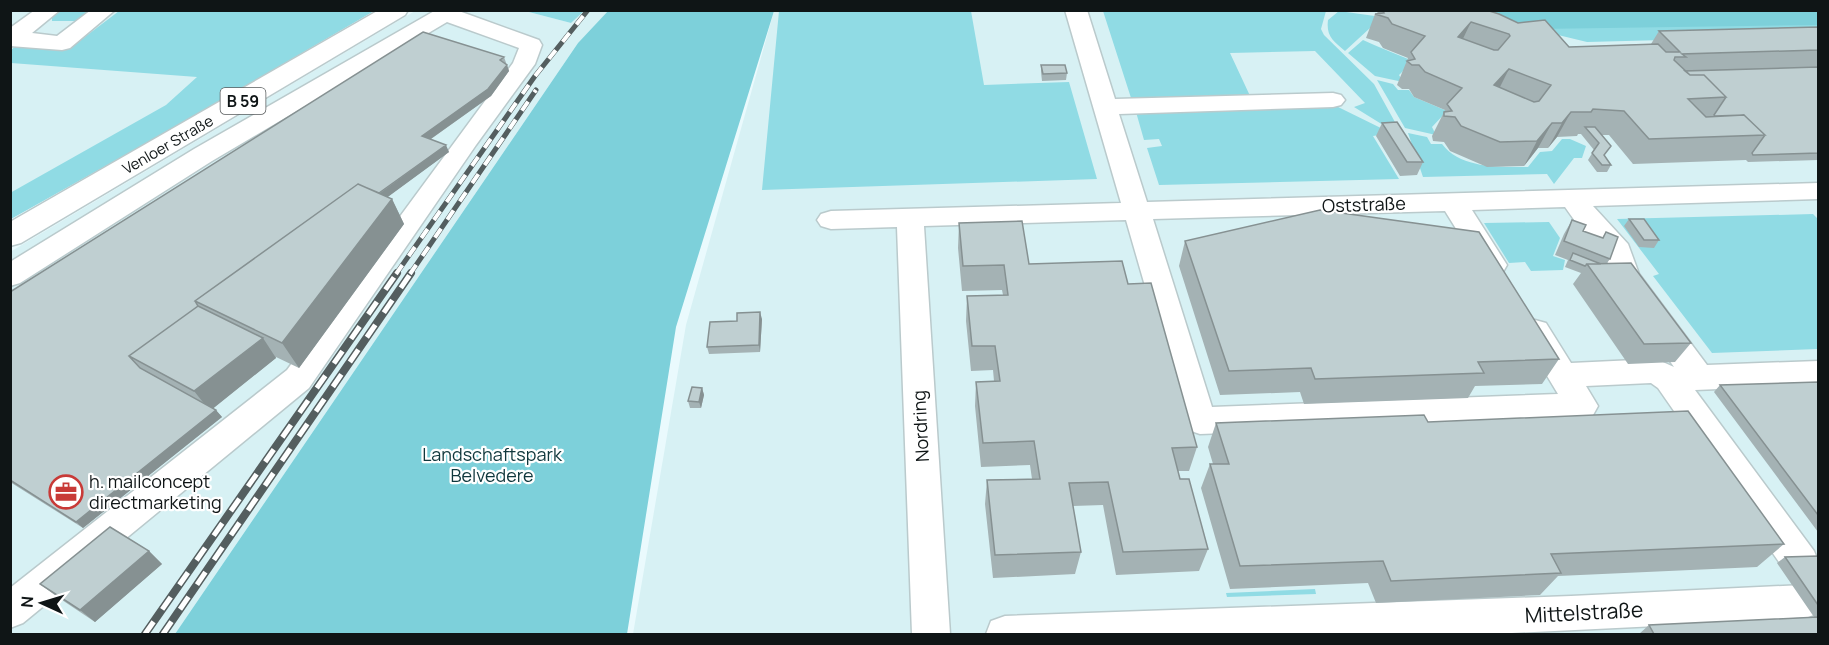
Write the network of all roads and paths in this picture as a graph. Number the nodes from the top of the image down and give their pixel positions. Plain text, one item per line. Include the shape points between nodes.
1 (105, 10) edge
2 (397, 10) edge
3 (1076, 10) edge
4 (42, 16) edge
5 (11, 34) edge
6 (1334, 100) dead end
7 (1105, 107) junction
8 (94, 189) junction
9 (1818, 191) edge
10 (1572, 198) junction
11 (1453, 202) junction
12 (1135, 211) junction
13 (910, 218) junction
14 (831, 220) dead end
15 (10, 236) edge
16 (10, 241) edge
17 (10, 276) edge
18 (1818, 373) edge
19 (1562, 375) junction
20 (1684, 379) junction
21 (1801, 562) edge
22 (1803, 602) dead end
23 (10, 611) edge
24 (1576, 624) edge
25 (1491, 626) edge
26 (931, 634) edge
27 (1005, 634) edge

1 - 5 lane via 62,43
2 - 8 main road, Venloer Straße / B 59
3 - 7 lane
4 - 5 lane
6 - 7 lane
7 - 12 lane
8 - 15 main road, Venloer Straße / B 59
8 - 16 main road, Venloer Straße / B 59
9 - 10 lane, Oststraße
10 - 11 lane, Oststraße
10 - 20 lane via 1618,252 1624,276
11 - 12 lane, Oststraße
11 - 19 lane
12 - 13 lane, Oststraße
12 - 19 lane via 1200,422 1582,406
13 - 14 lane, Oststraße
13 - 26 lane, Nordring
17 - 23 lane via 203,155 445,14 531,45 524,64 298,379
18 - 20 lane
19 - 20 lane via 1656,372
20 - 21 lane
22 - 24 lane, Mittelstraße
24 - 25 lane, Mittelstraße
25 - 27 lane, Mittelstraße

